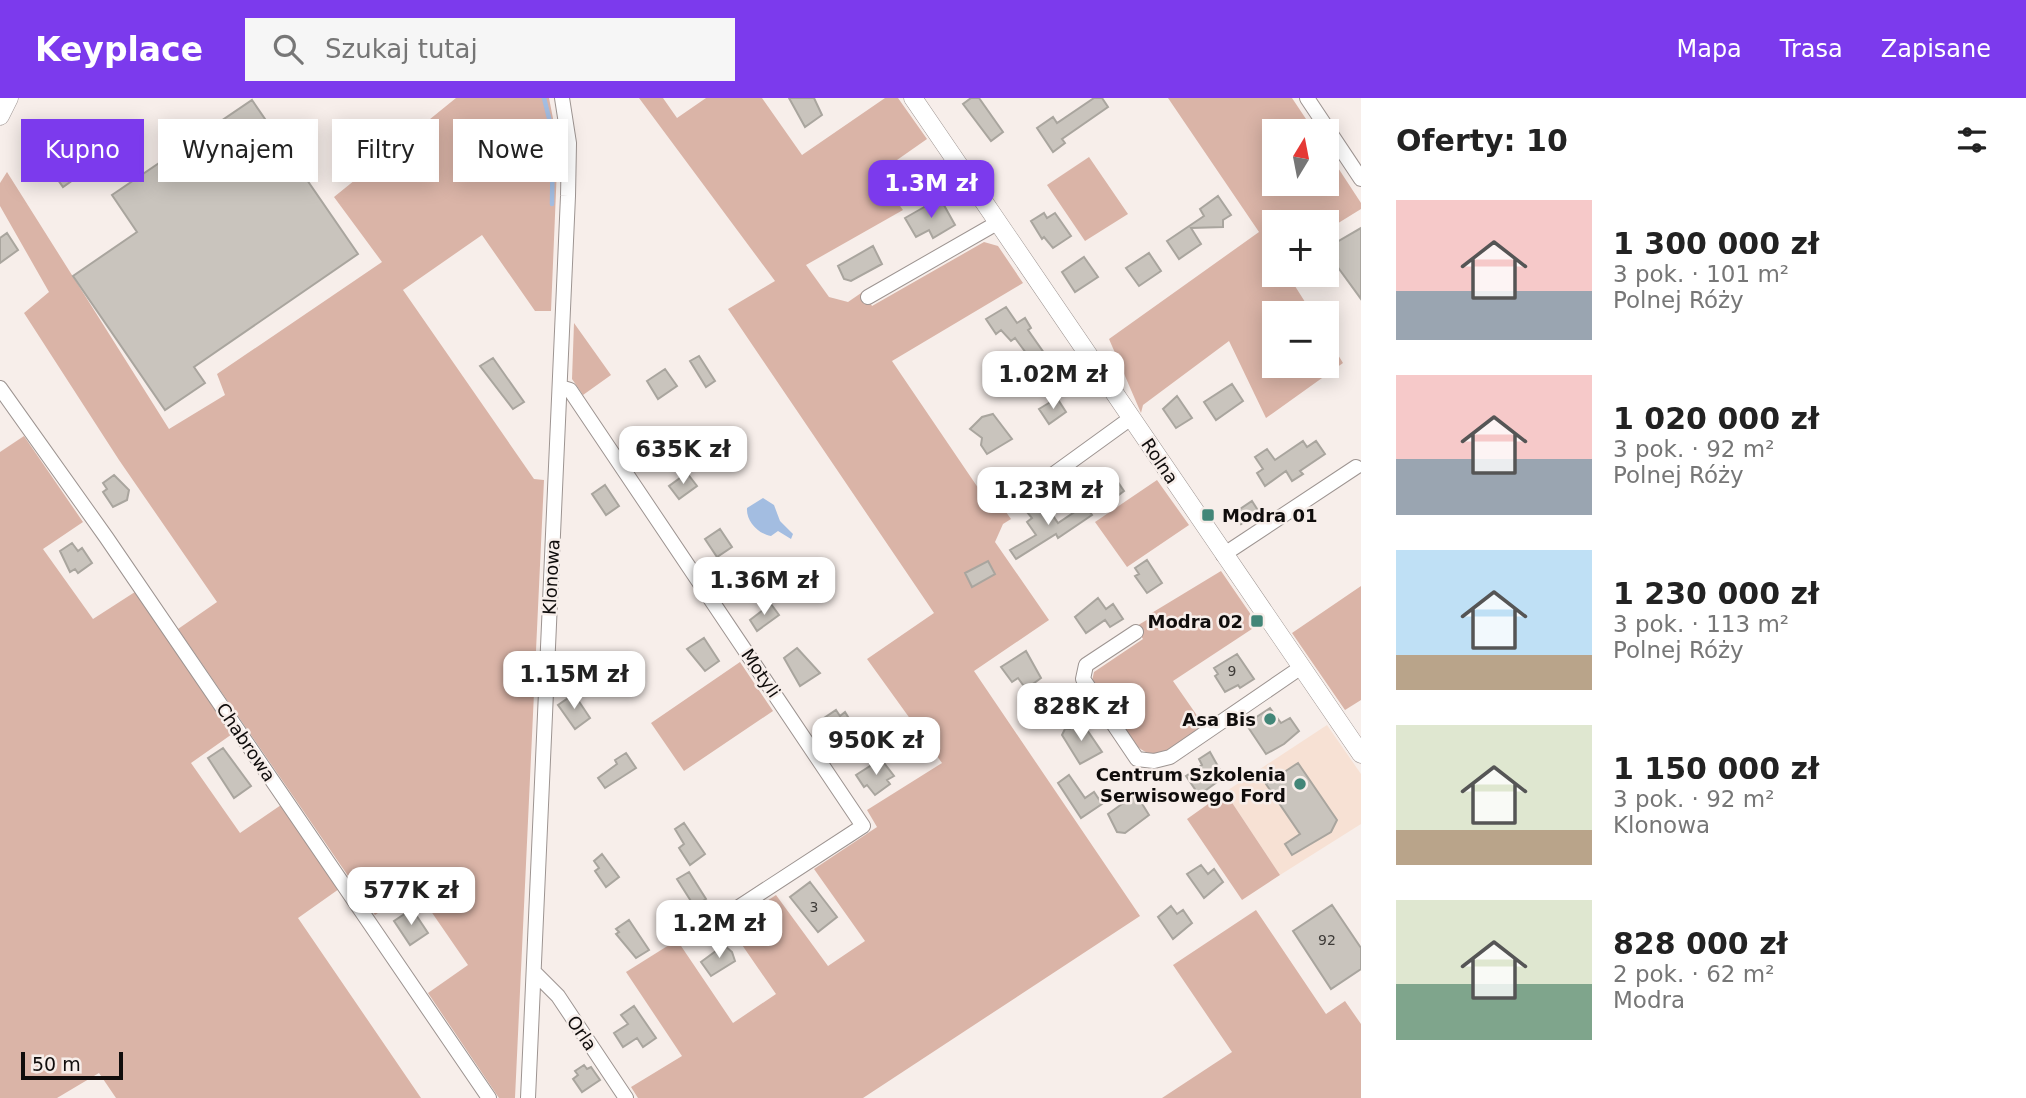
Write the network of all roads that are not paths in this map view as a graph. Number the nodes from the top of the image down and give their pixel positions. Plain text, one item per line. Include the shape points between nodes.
1 (9, 98) edge
2 (562, 98) edge
3 (913, 98) edge
4 (1307, 98) edge
5 (0, 116) edge
6 (1361, 179) edge
7 (997, 223) junction
8 (868, 297) dead end
9 (560, 387) junction
10 (0, 388) edge
11 (1130, 418) junction
12 (1356, 467) dead end
13 (1033, 489) dead end
14 (1223, 555) junction
15 (1136, 632) dead end
16 (1300, 668) junction
17 (1361, 754) edge
18 (693, 937) dead end
19 (534, 972) junction
20 (489, 1098) edge
21 (528, 1098) edge
22 (626, 1098) edge

1 - 5 street
2 - 9 street, Klonowa via 569,143
3 - 7 street, Rolna
4 - 6 street
7 - 8 street
7 - 11 street, Rolna
9 - 18 street, Motyli via 570,390 863,826
9 - 19 street, Klonowa
10 - 20 street, Chabrowa
11 - 13 street
11 - 14 street, Rolna
12 - 14 street
14 - 16 street, Rolna
15 - 16 street via 1086,665 1083,679 1137,759 1144,762 1170,757
16 - 17 street, Rolna
19 - 21 street, Klonowa
19 - 22 street, Orla via 558,996

